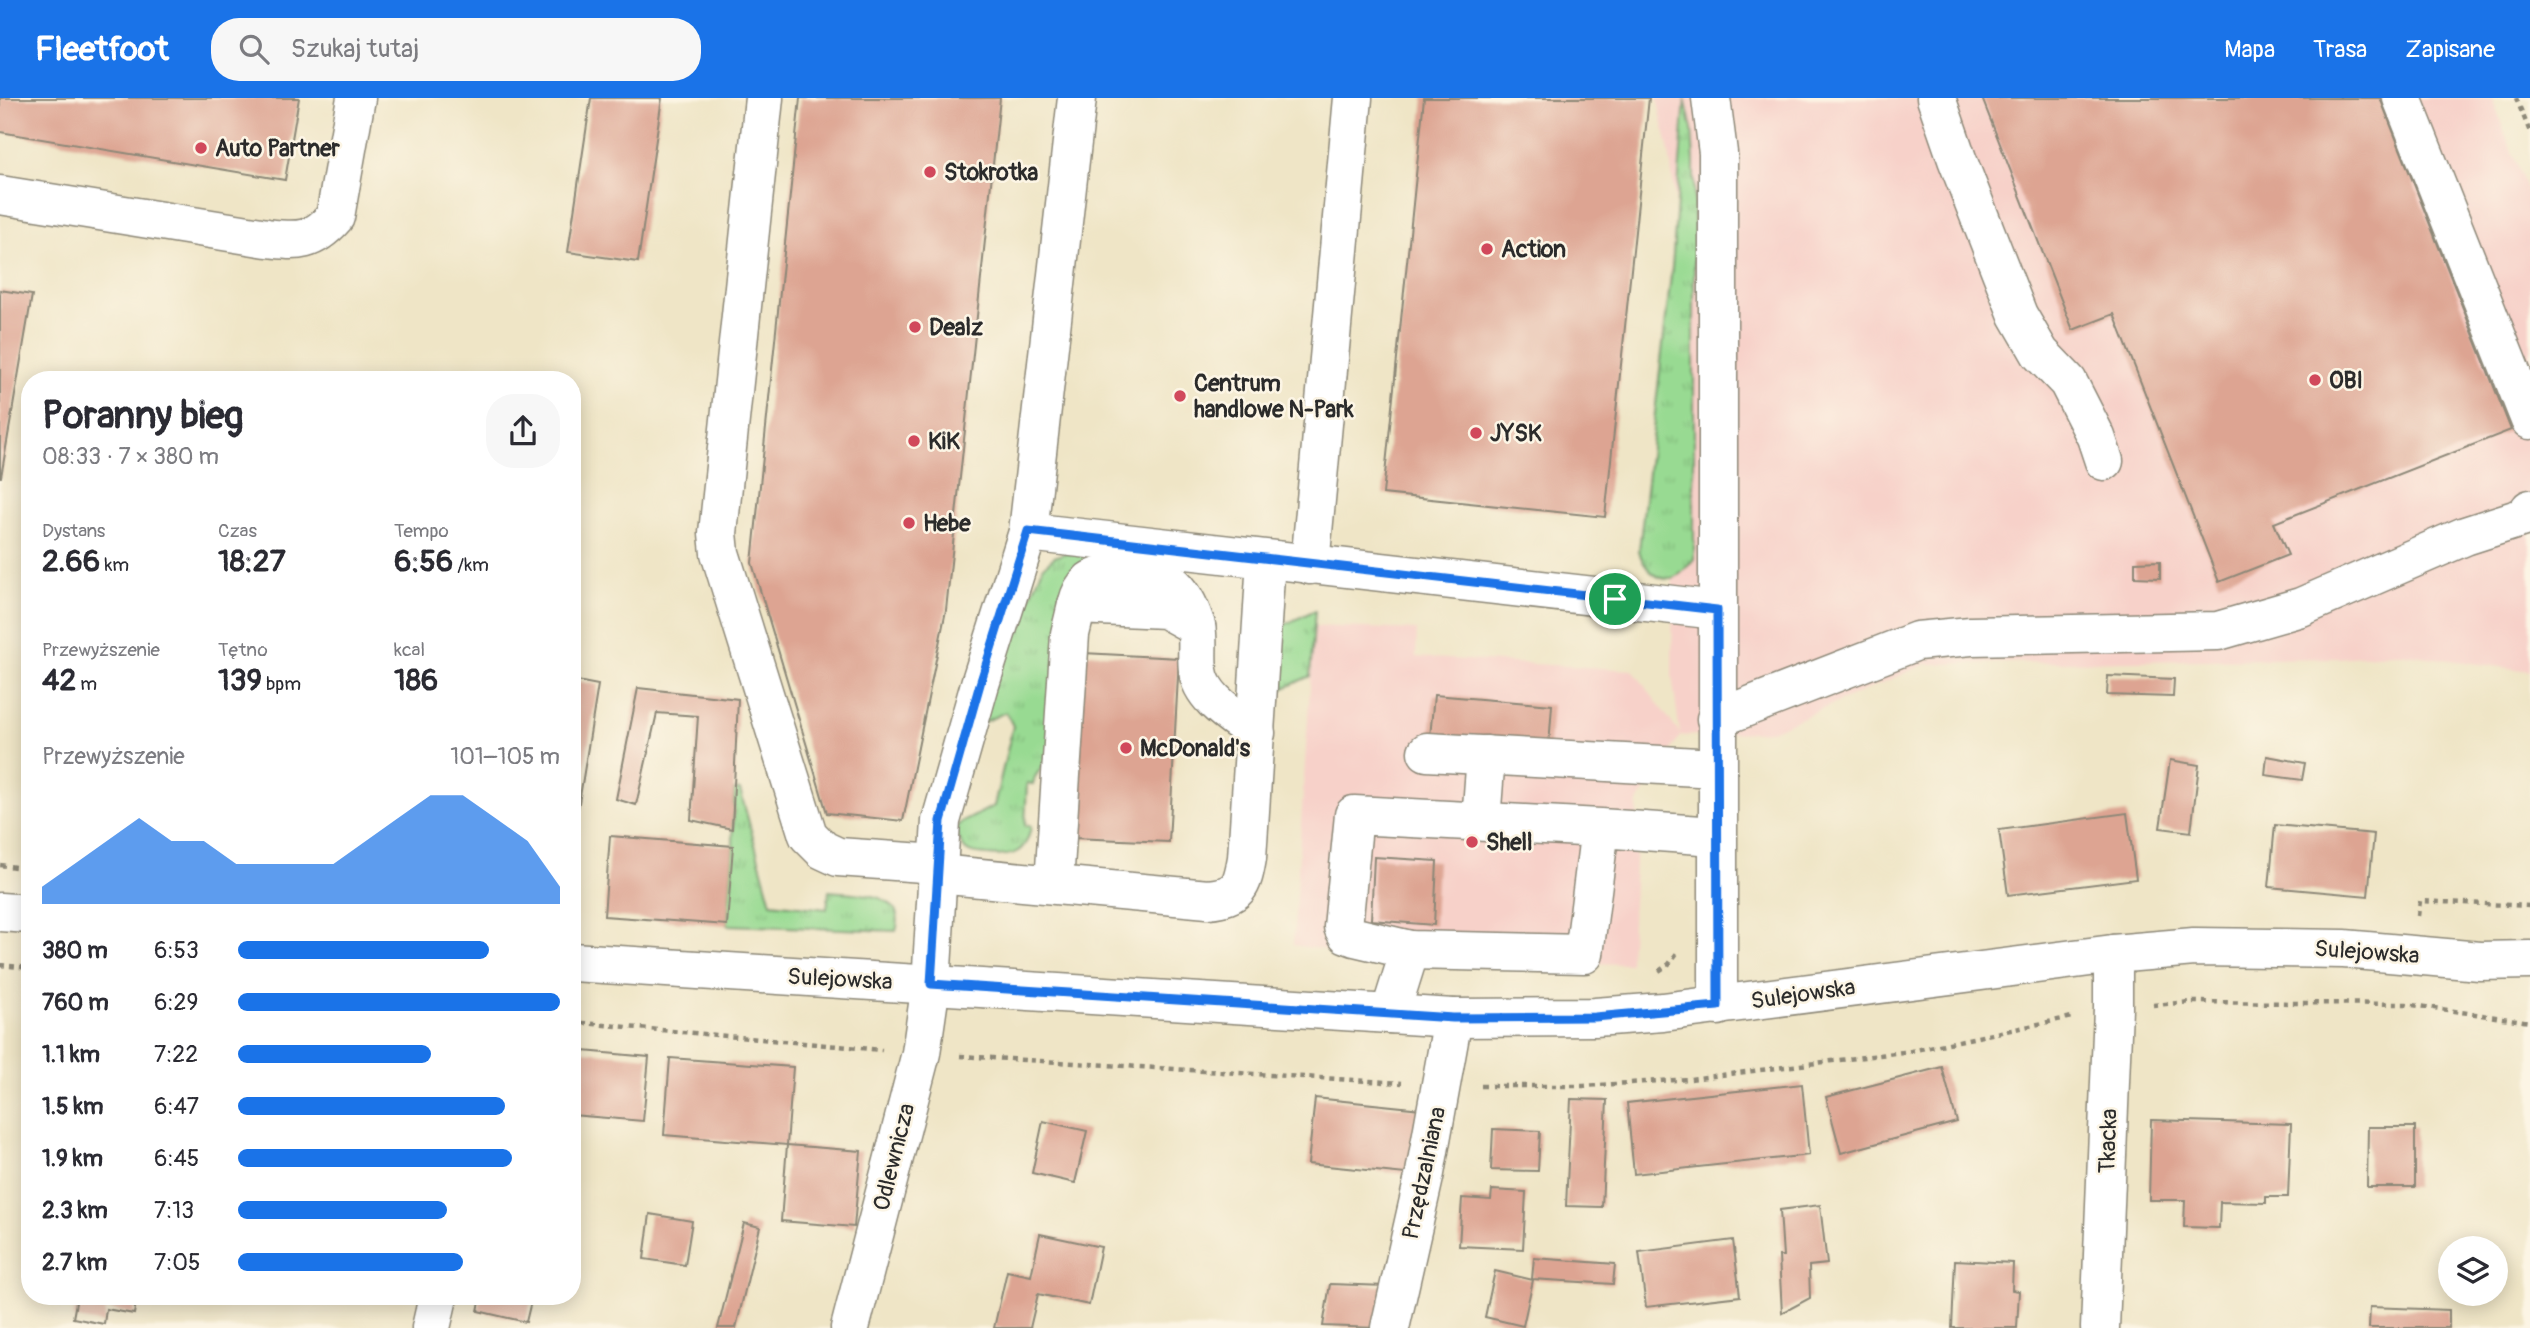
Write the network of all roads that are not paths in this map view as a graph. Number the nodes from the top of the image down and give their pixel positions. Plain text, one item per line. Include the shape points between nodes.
1 (356, 98) edge
2 (764, 98) edge
3 (1077, 98) edge
4 (1353, 98) edge
5 (1711, 98) edge
6 (1936, 98) edge
7 (2402, 98) edge
8 (0, 195) edge
9 (2530, 420) edge
10 (2104, 461) dead end
11 (2530, 509) edge
12 (1028, 531) junction
13 (1266, 560) junction
14 (1310, 565) junction
15 (1717, 610) junction
16 (1716, 719) junction
17 (1256, 733) junction
18 (1427, 752) dead end
19 (1486, 755) junction
20 (1716, 768) junction
21 (1481, 821) junction
22 (1600, 828) junction
23 (1716, 836) junction
24 (937, 869) junction
25 (1055, 884) junction
26 (0, 912) edge
27 (21, 913) edge
28 (1410, 950) junction
29 (2113, 954) junction
30 (2530, 960) edge
31 (581, 963) edge
32 (931, 984) junction
33 (1718, 1006) junction
34 (1390, 1014) junction
35 (1453, 1018) junction
36 (436, 1305) edge
37 (430, 1328) edge
38 (850, 1328) edge
39 (1390, 1328) edge
40 (2100, 1328) edge

1 - 8 main road via 335,217 324,231 307,240 267,238
2 - 24 main road via 718,533 720,552 808,835 838,857
3 - 12 main road, Odlewnicza
4 - 14 main road
5 - 15 main road via 1718,153
6 - 10 main road via 2018,315 2040,353 2068,382
7 - 9 main road
11 - 16 main road via 2525,517 2465,536 2301,607 2218,631 1917,641
12 - 13 main road
12 - 24 main road, Odlewnicza via 949,789
13 - 14 main road
13 - 17 main road
14 - 15 main road
15 - 16 main road
16 - 20 main road
17 - 25 main road via 1247,858 1244,875 1233,893 1208,899
17 - 25 main road via 1205,691 1199,679 1196,626 1165,609 1077,605 1070,635
18 - 19 main road
19 - 20 main road
19 - 21 main road
20 - 23 main road
21 - 22 main road
21 - 28 main road via 1354,815 1343,927 1354,937
22 - 23 main road
22 - 28 main road via 1584,954
23 - 33 main road
24 - 25 main road
24 - 32 main road, Odlewnicza
26 - 27 main road
28 - 34 main road
29 - 30 main road, Sulejowska via 2266,947
29 - 33 main road, Sulejowska
29 - 40 main road, Tkacka
31 - 32 main road, Sulejowska
32 - 34 main road, Sulejowska
32 - 38 main road, Odlewnicza via 920,1053
33 - 35 main road, Sulejowska via 1595,1017
34 - 35 main road, Sulejowska
35 - 39 main road, Przędzalniana
36 - 37 main road

